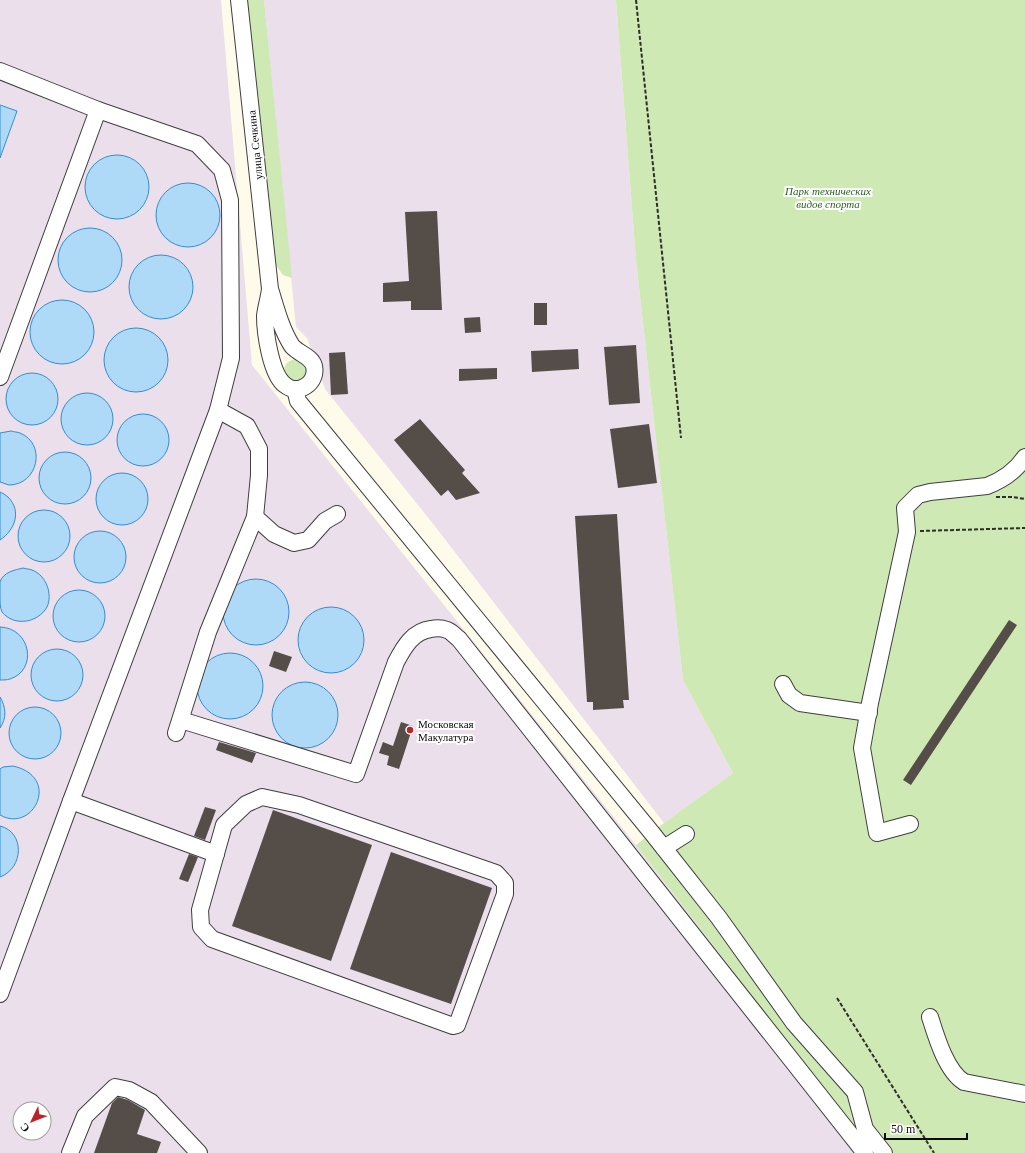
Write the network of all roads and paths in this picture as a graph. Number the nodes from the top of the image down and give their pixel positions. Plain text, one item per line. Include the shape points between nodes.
1 (239, 0) edge
2 (636, 0) edge
3 (0, 71) edge
4 (98, 110) junction
5 (270, 289) junction
6 (0, 377) edge
7 (295, 390) junction
8 (218, 410) junction
9 (681, 438) dead end
10 (1025, 457) edge
11 (337, 514) dead end
12 (255, 517) junction
13 (1025, 528) edge
14 (907, 532) junction
15 (783, 684) dead end
16 (869, 713) junction
17 (71, 801) junction
18 (910, 824) dead end
19 (686, 834) dead end
20 (664, 848) junction
21 (216, 854) junction
22 (0, 994) edge
23 (837, 998) dead end
24 (930, 1017) dead end
25 (1025, 1094) edge
26 (70, 1153) edge
27 (199, 1153) edge
28 (865, 1153) edge
29 (884, 1153) edge
30 (934, 1153) edge

1 - 5 street, улица Сечкина
2 - 9 path
3 - 4 street
4 - 6 street
4 - 8 street via 197,144 222,170 230,200 231,358
5 - 7 street, улица Сечкина via 265,315 267,341 278,376 284,385
5 - 7 street, улица Сечкина via 284,332 293,347 314,365 314,377 311,382
7 - 20 street via 298,401
8 - 12 street via 247,426 259,449 260,475
8 - 17 street
10 - 14 street via 1019,467 1007,476 986,486 918,495 905,508
11 - 12 street via 325,521 308,540 294,543 274,534
12 - 28 street via 208,632 178,726 356,774 396,662 404,647 414,636 425,630 448,630 459,639
13 - 14 path
14 - 16 street
15 - 16 street via 789,695 800,703
16 - 18 street via 862,748 877,833
17 - 21 street
17 - 22 street
19 - 20 street
20 - 29 street via 719,918 794,1023 855,1092 865,1129
21 - 21 street via 200,910 202,927 212,939 452,1026 457,1025 505,894 505,883 496,873 299,805 262,797 246,804 224,824
23 - 30 path
24 - 25 street via 939,1045 960,1080
26 - 27 street via 85,1116 115,1088 129,1090 151,1102

